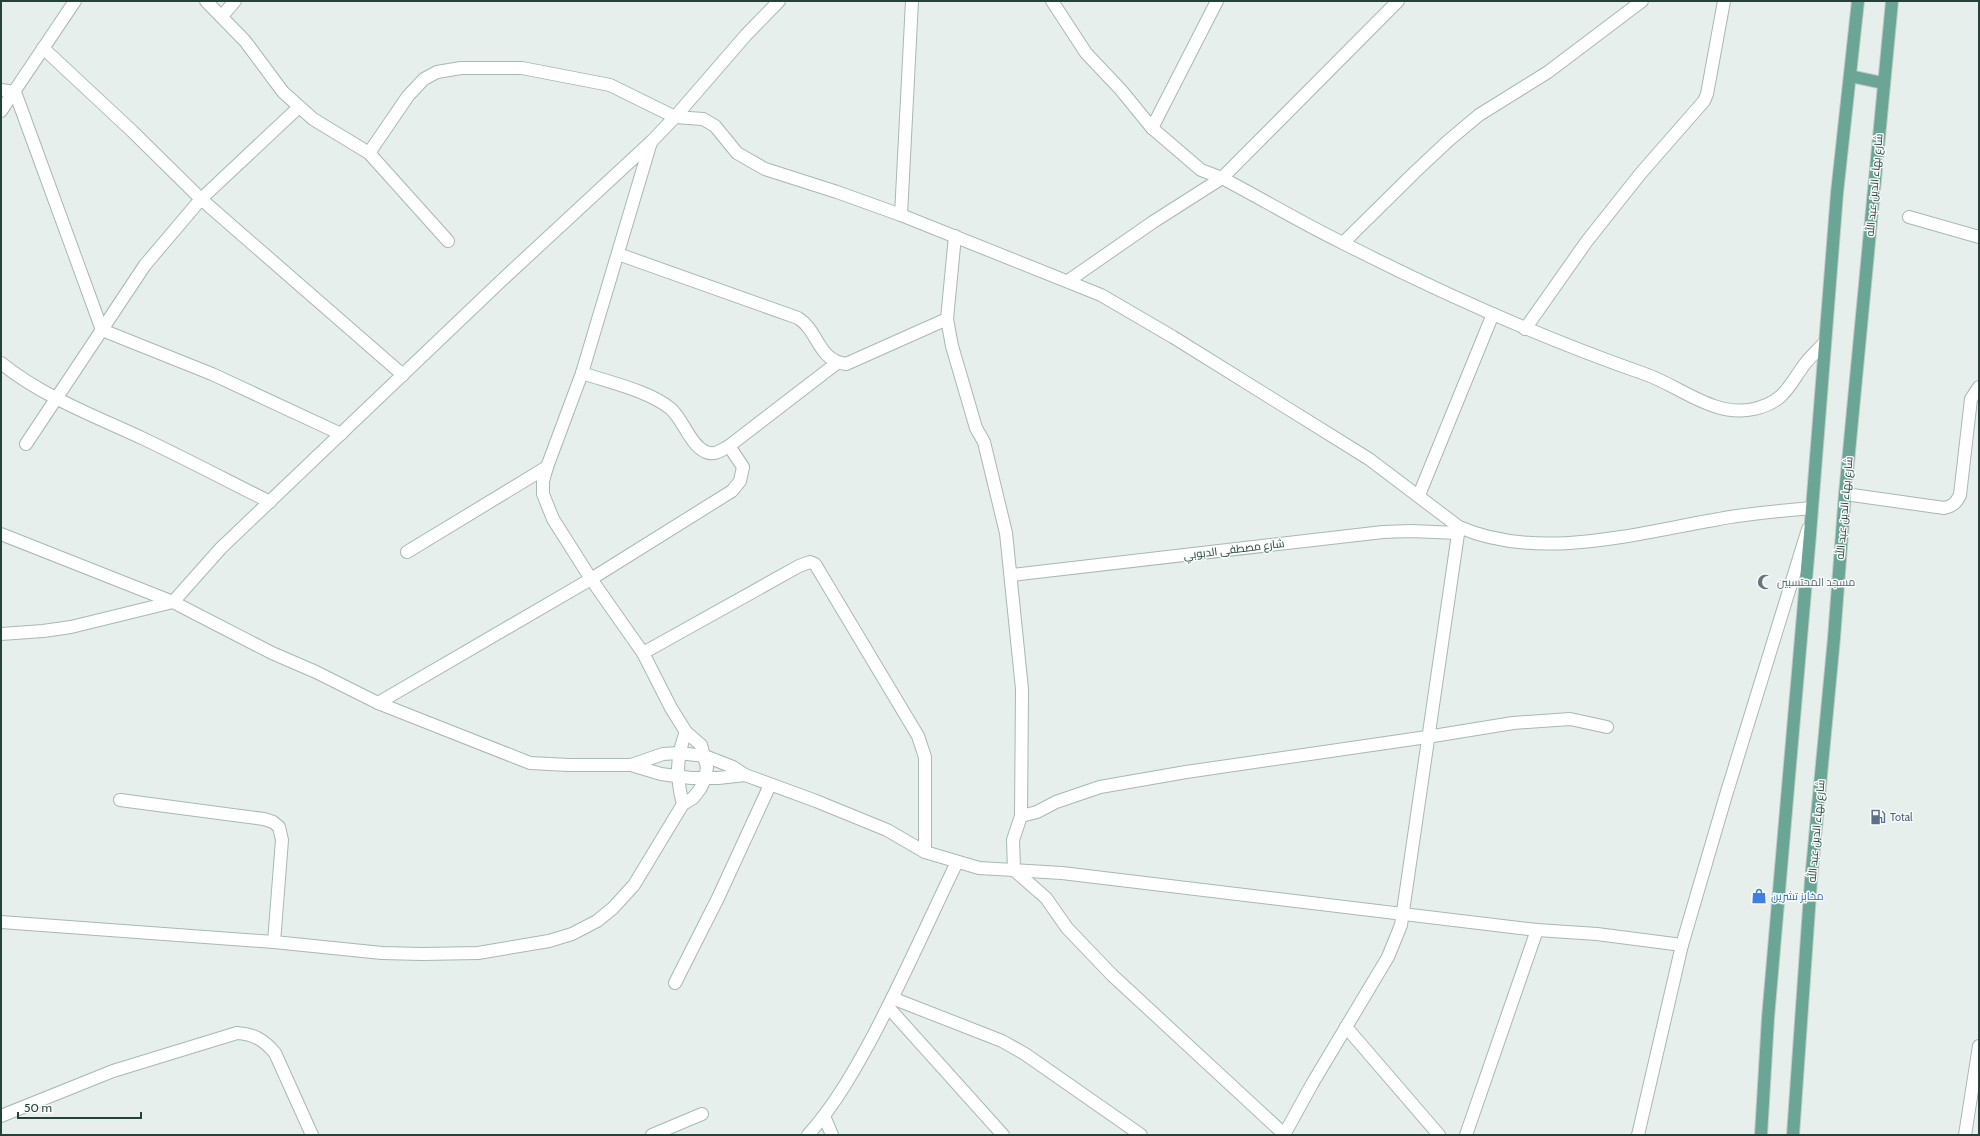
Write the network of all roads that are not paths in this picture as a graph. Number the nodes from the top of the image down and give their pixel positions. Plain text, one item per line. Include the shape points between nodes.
1 (75, 1) edge
2 (206, 1) edge
3 (236, 1) edge
4 (912, 1) edge
5 (1052, 1) edge
6 (1217, 1) edge
7 (1398, 1) edge
8 (1642, 1) edge
9 (1724, 1) edge
10 (1858, 1) edge
11 (1892, 1) edge
12 (776, 2) edge
13 (222, 16) junction
14 (43, 48) junction
15 (1850, 76) junction
16 (1883, 83) junction
17 (1, 90) edge
18 (15, 92) junction
19 (299, 107) junction
20 (1, 111) edge
21 (675, 116) junction
22 (1152, 128) junction
23 (651, 142) junction
24 (369, 153) junction
25 (1222, 178) junction
26 (201, 199) junction
27 (901, 215) junction
28 (1909, 217) dead end
29 (955, 236) junction
30 (1979, 237) edge
31 (448, 240) dead end
32 (1343, 243) junction
33 (618, 254) junction
34 (1068, 281) junction
35 (1493, 314) junction
36 (947, 319) junction
37 (1525, 328) junction
38 (102, 330) junction
39 (1825, 342) junction
40 (1, 363) edge
41 (837, 363) junction
42 (582, 373) junction
43 (403, 375) junction
44 (1979, 386) edge
45 (57, 398) junction
46 (341, 434) junction
47 (26, 444) dead end
48 (729, 446) junction
49 (547, 467) junction
50 (1845, 494) junction
51 (1419, 496) junction
52 (270, 502) junction
53 (1811, 513) junction
54 (1458, 530) junction
55 (1, 534) edge
56 (407, 552) dead end
57 (1011, 575) junction
58 (591, 579) junction
59 (173, 602) junction
60 (1, 634) edge
61 (643, 653) junction
62 (378, 702) junction
63 (1607, 727) dead end
64 (686, 732) junction
65 (1427, 737) junction
66 (679, 753) junction
67 (705, 756) junction
68 (631, 765) junction
69 (745, 775) junction
70 (677, 776) junction
71 (705, 778) junction
72 (770, 785) junction
73 (120, 800) dead end
74 (683, 804) junction
75 (1021, 816) junction
76 (925, 852) junction
77 (957, 862) junction
78 (1014, 870) junction
79 (1402, 914) junction
80 (1, 922) edge
81 (1537, 930) junction
82 (274, 942) junction
83 (1682, 945) junction
84 (675, 983) dead end
85 (890, 1003) junction
86 (1346, 1027) junction
87 (1979, 1046) edge
88 (702, 1114) dead end
89 (1, 1116) edge
90 (824, 1116) junction
91 (312, 1135) edge
92 (652, 1135) edge
93 (808, 1135) edge
94 (832, 1135) edge
95 (1003, 1135) edge
96 (1141, 1135) edge
97 (1285, 1135) edge
98 (1440, 1135) edge
99 (1466, 1135) edge
100 (1638, 1135) edge
101 (1761, 1135) edge
102 (1793, 1135) edge
103 (1965, 1135) edge

1 - 14 street
2 - 13 street
3 - 13 street
4 - 27 street
5 - 22 street via 1086,53
6 - 22 street
7 - 25 street
8 - 32 street via 1548,72 1491,107 1464,128
9 - 37 street via 1704,101 1641,173 1587,241
10 - 15 main road
11 - 16 main road, شارع بهاء الدين عبد الله
12 - 21 street
13 - 19 street via 251,48 273,81
14 - 18 street
14 - 26 street
15 - 16 main road
15 - 39 main road via 1836,193
16 - 50 main road, شارع بهاء الدين عبد الله
17 - 18 street
18 - 20 street
18 - 38 street
19 - 24 street via 313,119
19 - 26 street
21 - 23 street
21 - 24 street via 610,85 522,68 461,68 437,72 416,86
21 - 27 street via 703,119 715,126 737,153 765,169
22 - 25 street via 1201,170
23 - 33 street
23 - 43 street
24 - 31 street
25 - 32 street
25 - 34 street
26 - 38 street via 145,265
26 - 43 street
27 - 29 street
28 - 30 street
29 - 34 street
29 - 36 street
32 - 35 street
33 - 41 street via 798,318 809,328 826,355
33 - 42 street
34 - 51 street via 1101,295 1174,336 1363,455
35 - 37 street
35 - 51 street
36 - 41 street via 846,364
36 - 57 street via 952,346 976,428 984,442 1006,533
37 - 39 street via 1656,379 1700,401 1737,410 1753,409 1776,400 1792,385 1805,364
38 - 45 street
38 - 46 street via 212,374
39 - 53 main road
40 - 45 street via 20,378
41 - 48 street
42 - 48 street via 644,394 670,409 704,451 718,453
42 - 49 street
43 - 46 street
44 - 50 street via 1971,400 1960,495 1951,507
45 - 47 street
45 - 52 street
46 - 52 street
48 - 58 street via 743,467 740,481 732,491
49 - 56 street
49 - 58 street via 543,481 543,494 547,506
50 - 102 main road, شارع بهاء الدين عبد الله
51 - 54 street
52 - 59 street via 221,548
53 - 54 street via 1732,517 1588,541 1519,543
53 - 83 street
53 - 101 main road via 1769,1003
54 - 57 street, شارع مصطفى الدبوبي via 1383,532
54 - 65 street
55 - 59 street
57 - 75 street via 1022,689
58 - 61 street
58 - 62 street
59 - 60 street via 72,627
59 - 62 street via 272,654
61 - 64 street
61 - 76 street via 799,566 810,562 815,564 923,748
62 - 68 street via 530,762
63 - 65 street via 1570,719 1544,720
64 - 66 street
64 - 67 street via 701,745
65 - 75 street via 1312,752 1138,780 1086,792
65 - 79 street
66 - 67 street
66 - 68 street via 657,756
66 - 70 street
67 - 69 street via 733,767
67 - 71 street
68 - 70 street
69 - 71 street
69 - 72 street
70 - 71 street
70 - 74 street
71 - 74 street via 697,794
72 - 76 street via 887,830
72 - 84 street
73 - 82 street via 248,816 273,822 279,828 282,840
74 - 82 street via 634,884 613,908 572,934 549,941 478,953 382,952
75 - 78 street via 1013,840
76 - 77 street
77 - 78 street via 980,868
77 - 85 street
78 - 79 street via 1062,873
78 - 97 street via 1046,898 1067,928 1112,975
79 - 81 street
79 - 86 street via 1397,939
80 - 82 street
81 - 83 street via 1597,934
81 - 99 street
83 - 100 street
85 - 90 street via 852,1074
85 - 95 street
85 - 96 street via 1002,1041 1025,1054
86 - 97 street
86 - 98 street
87 - 103 street
88 - 92 street
89 - 91 street via 113,1071 237,1033 259,1038 275,1053
90 - 93 street
90 - 94 street

